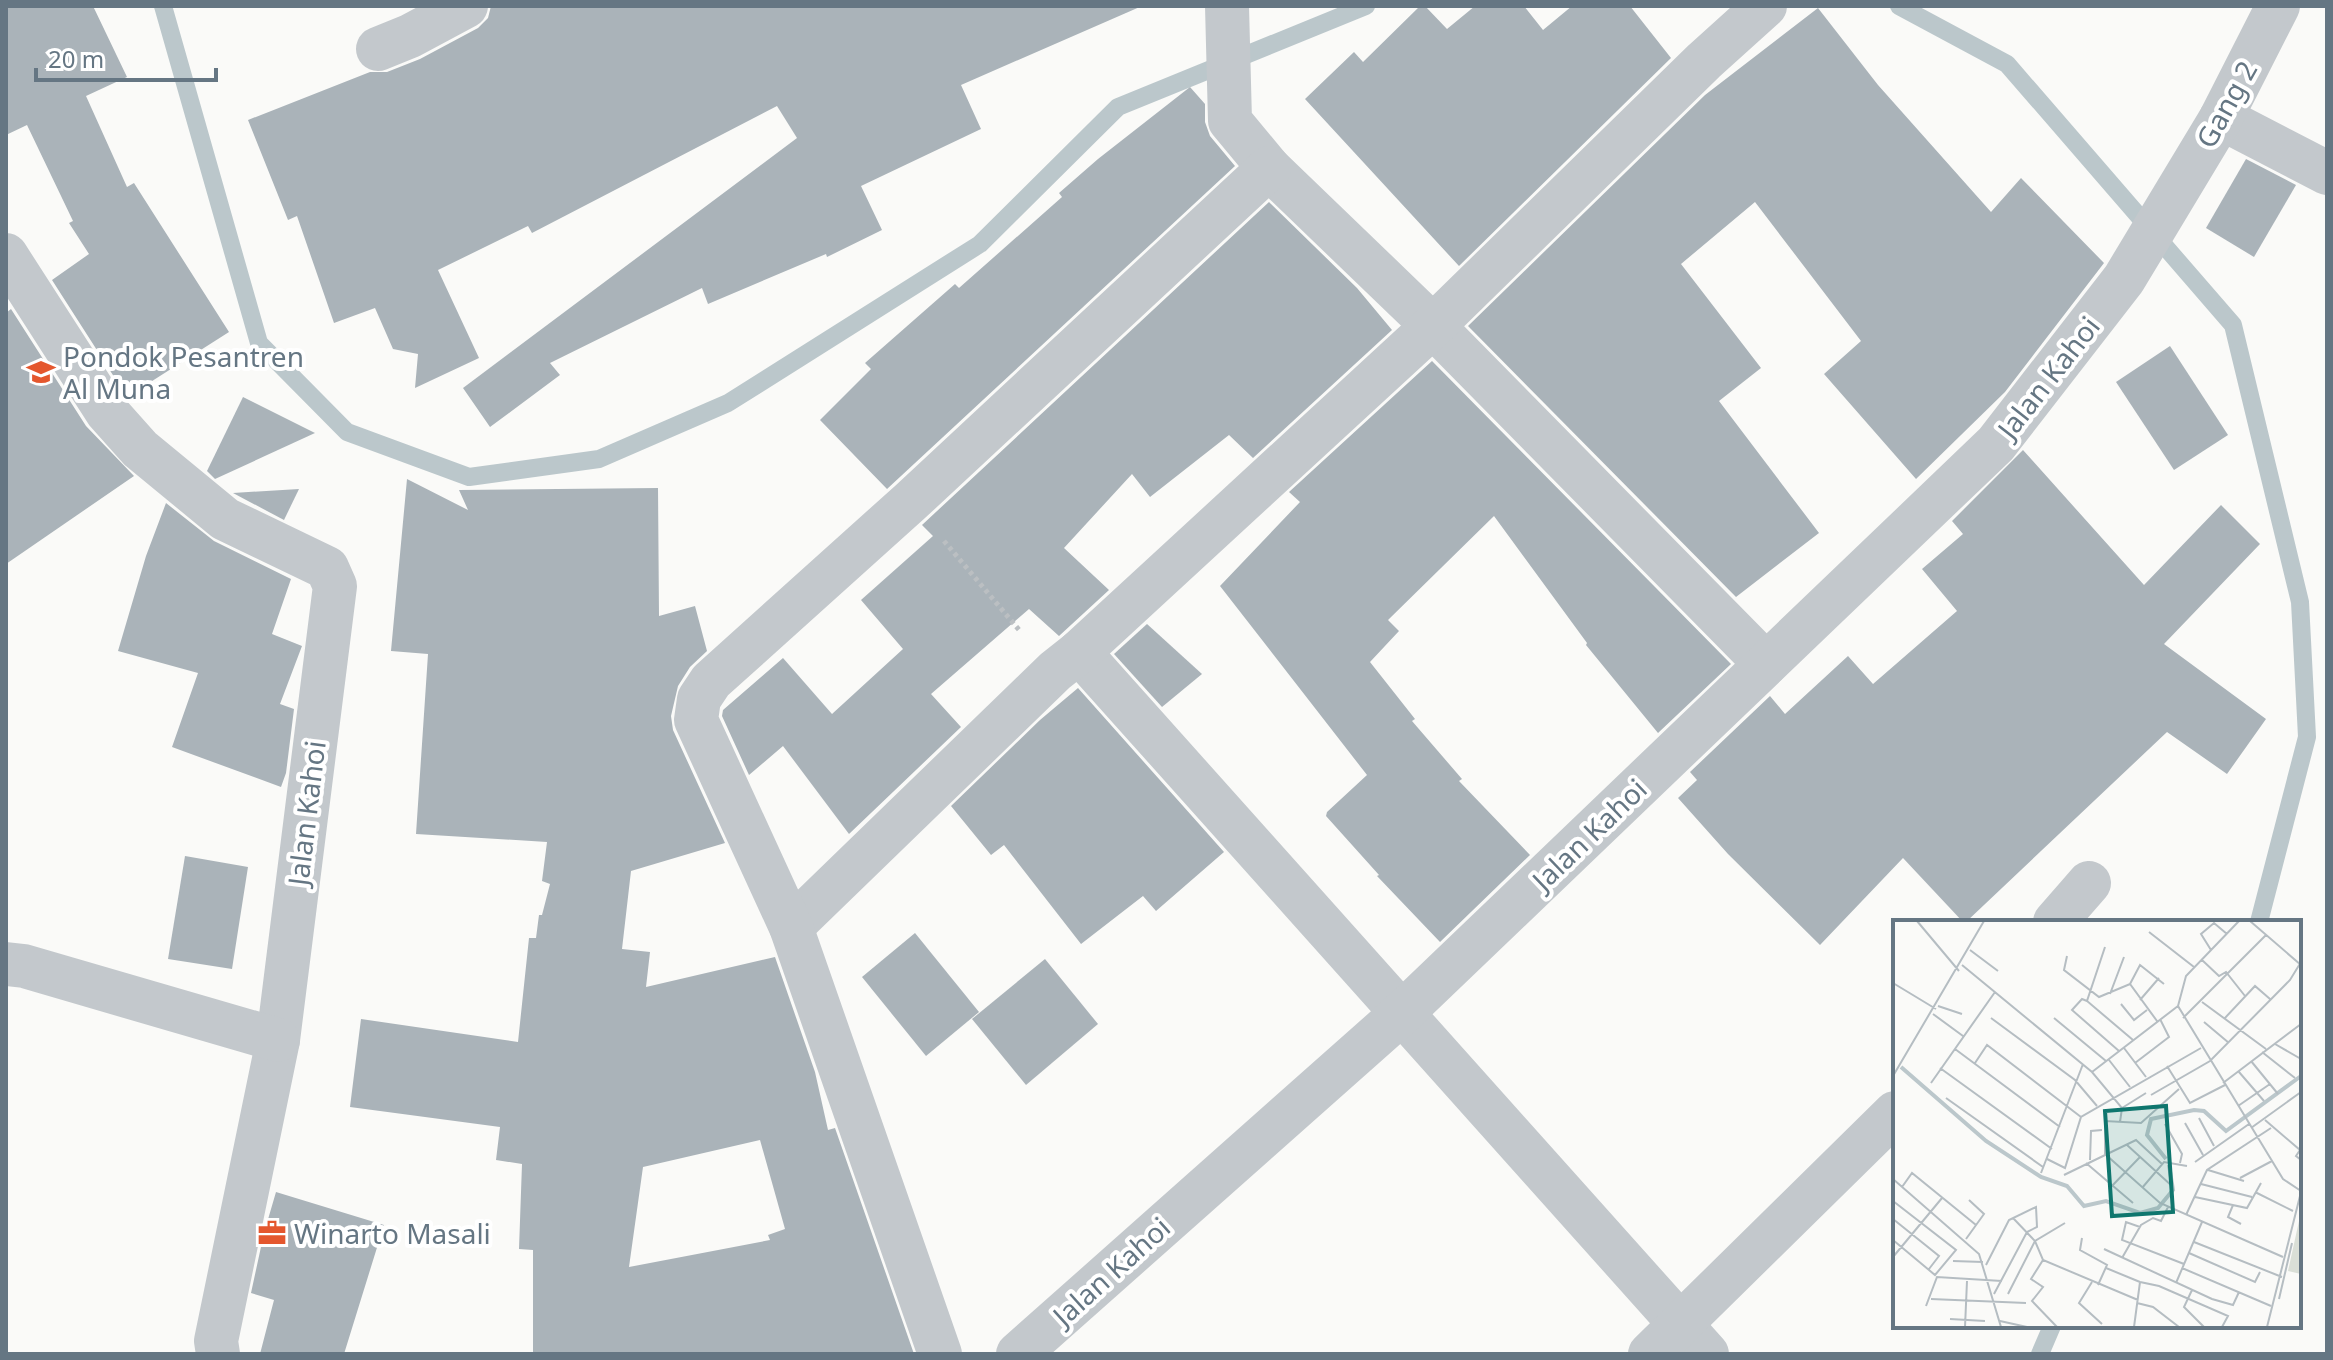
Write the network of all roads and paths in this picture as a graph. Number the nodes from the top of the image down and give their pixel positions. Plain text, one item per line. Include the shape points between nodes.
1 (466, 6) edge
2 (1227, 6) edge
3 (1765, 6) edge
4 (2278, 6) edge
5 (378, 49) dead end
6 (2221, 118) junction
7 (1269, 168) junction
8 (2327, 173) edge
9 (6, 255) edge
10 (2124, 279) joint
11 (1433, 326) junction
12 (910, 502) junction
13 (1067, 661) junction
14 (1766, 664) junction
15 (2089, 883) dead end
16 (2057, 920) edge
17 (791, 927) junction
18 (6, 964) edge
19 (1401, 1014) junction
20 (278, 1040) junction
21 (1893, 1115) edge
22 (1694, 1339) edge
23 (218, 1354) edge
24 (940, 1354) edge
25 (1018, 1354) edge
26 (1650, 1354) edge

1 - 5 street
2 - 7 street via 1230,121
3 - 11 street
4 - 6 street, Gang 2
6 - 8 street
6 - 10 street, Gang 2
7 - 11 street
7 - 12 street
9 - 20 street, Jalan Kahoi via 107,412 140,449 225,519 327,568 335,586
10 - 14 street, Jalan Kahoi via 1996,444
11 - 13 street
11 - 14 street
12 - 13 path
12 - 17 street via 711,681 699,699 696,720
13 - 17 street
13 - 19 street
14 - 19 street, Jalan Kahoi
15 - 16 street
17 - 24 street
18 - 20 street
19 - 22 street
19 - 25 street, Jalan Kahoi
20 - 23 street, Jalan Kahoi via 216,1341
21 - 22 street
22 - 26 street

